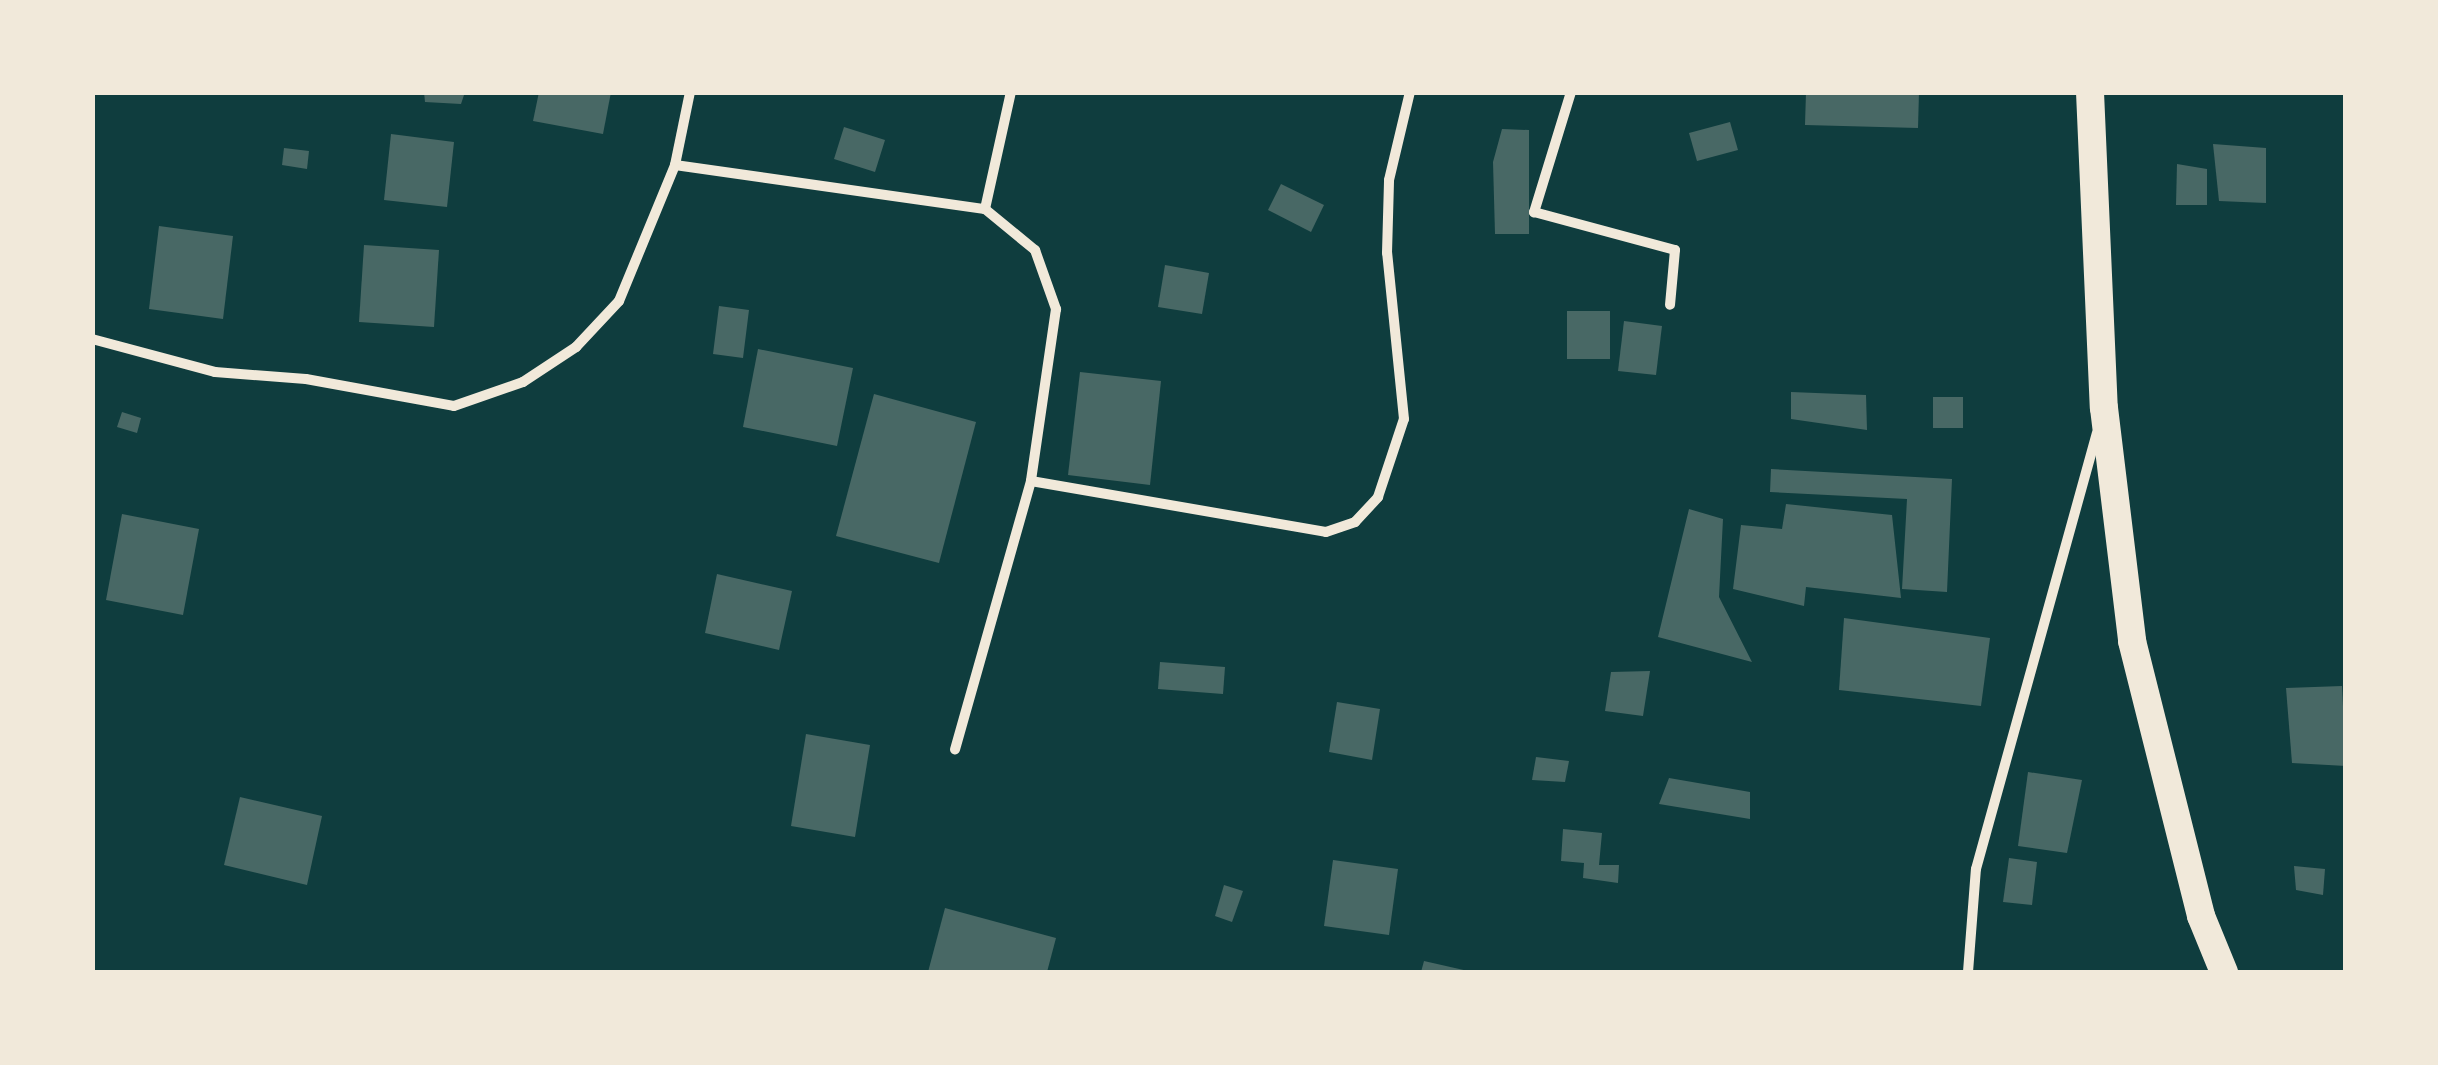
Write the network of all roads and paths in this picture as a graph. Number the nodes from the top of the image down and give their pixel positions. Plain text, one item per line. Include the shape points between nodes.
1 (690, 92) edge
2 (1011, 92) edge
3 (1410, 92) edge
4 (1572, 92) edge
5 (2090, 92) edge
6 (675, 165) junction
7 (985, 208) junction
8 (1670, 305) dead end
9 (92, 338) edge
10 (2104, 408) junction
11 (1032, 481) junction
12 (955, 748) dead end
13 (1968, 972) edge
14 (2224, 972) edge

1 - 6 street
2 - 7 street
3 - 11 street via 1389,180 1387,253 1404,418 1378,496 1356,522 1326,532
4 - 8 street via 1534,212 1675,250
5 - 10 highway
6 - 7 street
6 - 9 street via 620,302 576,347 523,382 454,406 306,379 215,372
7 - 11 street via 1035,250 1056,309
10 - 13 street via 1976,868
10 - 14 highway via 2132,641 2201,916
11 - 12 street

